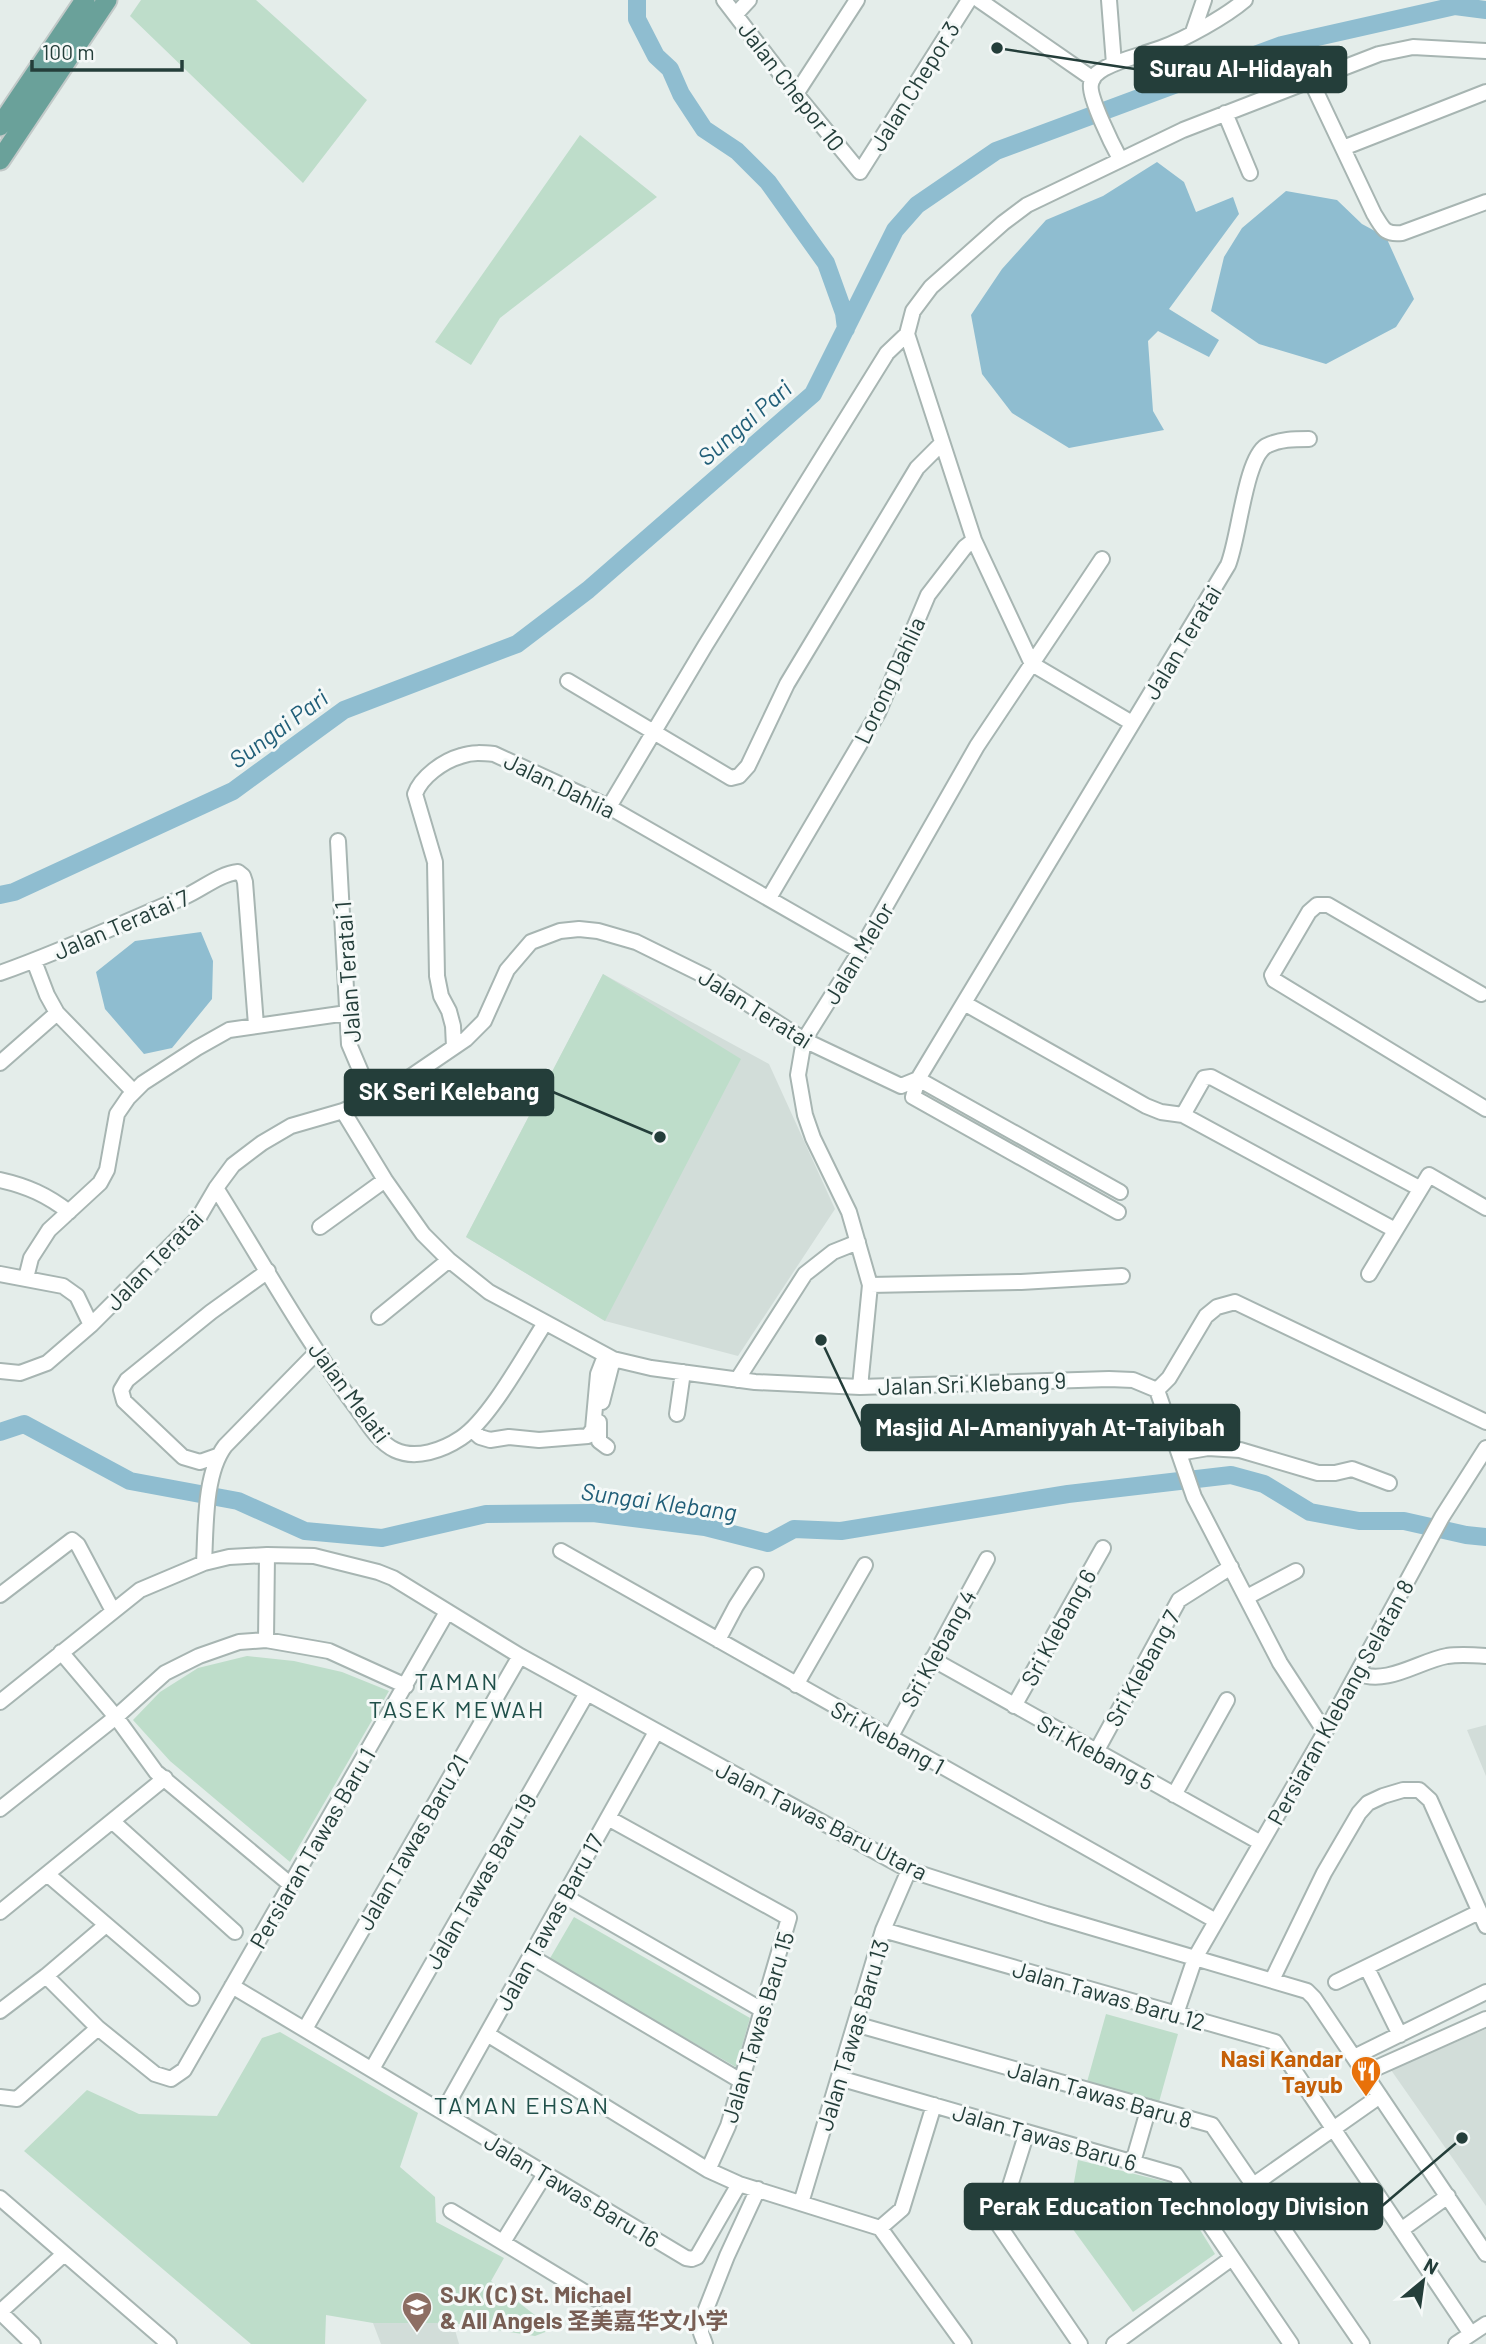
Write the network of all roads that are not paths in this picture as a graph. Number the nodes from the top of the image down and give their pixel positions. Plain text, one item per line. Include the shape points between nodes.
1 (85, 0) edge
2 (107, 0) edge
3 (724, 0) edge
4 (749, 0) edge
5 (857, 0) edge
6 (969, 0) edge
7 (979, 0) edge
8 (1109, 0) edge
9 (1204, 0) edge
10 (1245, 0) edge
11 (736, 15) junction
12 (1193, 32) junction
13 (1486, 51) edge
14 (1114, 64) junction
15 (1093, 79) junction
16 (1311, 81) junction
17 (1486, 92) edge
18 (796, 94) junction
19 (1226, 113) junction
20 (0, 126) edge
21 (1343, 148) junction
22 (1120, 159) junction
23 (0, 160) edge
24 (860, 172) joint
25 (1250, 173) dead end
26 (1486, 202) edge
27 (907, 334) junction
28 (1309, 439) dead end
29 (942, 443) junction
30 (974, 540) junction
31 (1102, 559) dead end
32 (1032, 664) junction
33 (568, 681) dead end
34 (1132, 723) junction
35 (654, 733) junction
36 (609, 807) junction
37 (338, 841) dead end
38 (769, 898) junction
39 (860, 951) junction
40 (34, 961) junction
41 (0, 973) edge
42 (1481, 994) dead end
43 (964, 1003) junction
44 (57, 1013) junction
45 (347, 1013) junction
46 (256, 1025) junction
47 (804, 1040) junction
48 (454, 1047) junction
49 (0, 1063) edge
50 (918, 1079) junction
51 (134, 1092) junction
52 (372, 1098) junction
53 (1486, 1109) edge
54 (343, 1111) junction
55 (1183, 1115) junction
56 (0, 1180) edge
57 (385, 1180) junction
58 (216, 1188) junction
59 (1419, 1188) junction
60 (1120, 1192) dead end
61 (1486, 1208) edge
62 (69, 1212) junction
63 (1118, 1212) dead end
64 (320, 1227) dead end
65 (1395, 1230) junction
66 (858, 1242) junction
67 (449, 1260) junction
68 (268, 1271) junction
69 (0, 1274) edge
70 (1369, 1274) dead end
71 (1122, 1276) dead end
72 (26, 1278) junction
73 (870, 1285) junction
74 (379, 1317) dead end
75 (545, 1323) junction
76 (91, 1325) junction
77 (317, 1352) junction
78 (609, 1358) junction
79 (0, 1371) edge
80 (683, 1372) junction
81 (737, 1380) junction
82 (860, 1387) junction
83 (1157, 1390) junction
84 (677, 1414) dead end
85 (1486, 1422) edge
86 (472, 1430) junction
87 (607, 1447) dead end
88 (1486, 1448) edge
89 (217, 1456) junction
90 (1181, 1460) junction
91 (1389, 1483) dead end
92 (1103, 1548) dead end
93 (561, 1551) dead end
94 (267, 1555) junction
95 (987, 1559) dead end
96 (204, 1563) junction
97 (865, 1565) dead end
98 (1231, 1567) junction
99 (1296, 1571) dead end
100 (756, 1575) dead end
101 (0, 1595) edge
102 (1247, 1597) junction
103 (113, 1611) junction
104 (447, 1612) junction
105 (266, 1640) junction
106 (718, 1640) junction
107 (61, 1653) junction
108 (520, 1656) junction
109 (1486, 1656) edge
110 (932, 1659) junction
111 (1357, 1673) junction
112 (796, 1685) junction
113 (406, 1686) junction
114 (587, 1693) junction
115 (1227, 1700) dead end
116 (0, 1701) edge
117 (1014, 1706) junction
118 (116, 1717) junction
119 (656, 1732) junction
120 (1325, 1732) junction
121 (890, 1738) junction
122 (1096, 1752) junction
123 (164, 1778) junction
124 (1174, 1795) junction
125 (0, 1809) edge
126 (608, 1818) junction
127 (112, 1821) junction
128 (1261, 1843) junction
129 (909, 1870) junction
130 (47, 1874) junction
131 (291, 1885) junction
132 (564, 1896) junction
133 (0, 1912) edge
134 (1479, 1912) junction
135 (1216, 1921) junction
136 (106, 1925) junction
137 (1486, 1926) edge
138 (883, 1930) junction
139 (235, 1931) dead end
140 (530, 1956) junction
141 (1195, 1958) junction
142 (1367, 1968) junction
143 (46, 1976) junction
144 (1272, 1980) junction
145 (1336, 1982) dead end
146 (232, 1986) junction
147 (1486, 1992) edge
148 (191, 1998) dead end
149 (762, 2010) junction
150 (0, 2011) edge
151 (1176, 2014) junction
152 (1486, 2019) edge
153 (855, 2024) junction
154 (98, 2028) junction
155 (305, 2029) junction
156 (486, 2034) junction
157 (1400, 2035) junction
158 (1354, 2057) junction
159 (372, 2069) junction
160 (1365, 2073) junction
161 (839, 2078) junction
162 (741, 2081) junction
163 (1380, 2096) junction
164 (0, 2097) edge
165 (934, 2105) junction
166 (1149, 2108) junction
167 (443, 2112) junction
168 (1333, 2129) junction
169 (1027, 2132) junction
170 (1133, 2162) junction
171 (708, 2170) junction
172 (545, 2174) junction
173 (739, 2184) junction
174 (1253, 2185) junction
175 (758, 2189) junction
176 (1448, 2196) junction
177 (0, 2198) edge
178 (801, 2203) junction
179 (451, 2211) dead end
180 (1205, 2218) junction
181 (880, 2228) junction
182 (1401, 2230) junction
183 (503, 2242) junction
184 (705, 2243) junction
185 (1486, 2253) edge
186 (64, 2254) junction
187 (727, 2256) junction
188 (1232, 2258) junction
189 (596, 2299) dead end
190 (0, 2312) edge
191 (1486, 2325) edge
192 (1471, 2334) junction
193 (1289, 2343) edge
194 (33, 2344) edge
195 (169, 2344) edge
196 (705, 2344) edge
197 (964, 2344) edge
198 (1080, 2344) edge
199 (1114, 2344) edge
200 (1362, 2344) edge
201 (1456, 2344) edge

1 - 20 main road
2 - 23 main road
3 - 11 street, Jalan Chepor 10
4 - 11 street
5 - 18 street
6 - 24 street, Jalan Chepor 3
7 - 15 street
8 - 14 street
9 - 12 street
10 - 12 street
11 - 18 street, Jalan Chepor 10
12 - 14 street
13 - 16 street via 1413,47 1379,54
14 - 15 street
15 - 22 street via 1092,94
16 - 19 street
16 - 21 street
17 - 21 street
18 - 24 street, Jalan Chepor 10
19 - 22 street
19 - 25 street
21 - 26 street via 1374,214 1391,234
22 - 27 street via 1042,195 1014,214 922,297 912,312
27 - 29 street
27 - 35 street via 887,353
28 - 34 street, Jalan Teratai via 1282,440 1264,448 1250,470 1227,565
29 - 30 street
29 - 35 street via 917,468 882,525 787,684 739,776 731,778
30 - 32 street
30 - 38 street, Lorong Dahlia via 928,595 878,713
31 - 32 street, Jalan Melor
32 - 34 street
32 - 39 street, Jalan Melor via 977,746
33 - 35 street
34 - 43 street, Jalan Teratai
35 - 36 street
36 - 38 street, Jalan Dahlia
36 - 48 street, Jalan Dahlia via 494,754 458,756 418,786 415,794 435,862 438,976 453,1026
37 - 45 street, Jalan Teratai 1
38 - 39 street, Jalan Dahlia
39 - 47 street, Jalan Melor
40 - 41 street, Jalan Teratai 7
40 - 44 street
40 - 46 street, Jalan Teratai 7 via 235,872 245,882
42 - 53 street via 1328,905 1317,905 1309,912 1272,975
43 - 50 street, Jalan Teratai
43 - 55 street via 1143,1104
44 - 49 street
44 - 51 street
45 - 46 street
45 - 52 street, Jalan Teratai 1 via 351,1051
46 - 51 street via 229,1030
47 - 48 street, Jalan Teratai via 684,965 636,942 579,929 531,942 508,970 484,1021
47 - 50 street, Jalan Teratai via 901,1086
47 - 66 street, Jalan Melor via 798,1075 805,1115
48 - 52 street, Jalan Teratai
50 - 60 street
50 - 63 street via 913,1097
51 - 62 street via 117,1114 107,1170 100,1183
52 - 54 street, Jalan Teratai
54 - 57 street, Jalan Sri Klebang 9
54 - 58 street, Jalan Teratai via 291,1126 262,1143 233,1165
55 - 59 street via 1204,1079 1211,1077
55 - 65 street
56 - 62 street via 27,1186
57 - 64 street
57 - 67 street, Jalan Sri Klebang 9 via 423,1234
58 - 68 street, Jalan Melati
58 - 76 street, Jalan Teratai via 199,1217
59 - 61 street via 1429,1175
59 - 65 street
62 - 72 street via 37,1247
65 - 70 street
66 - 73 street, Jalan Melor
66 - 81 street via 833,1252 805,1274
67 - 74 street
67 - 75 street, Jalan Sri Klebang 9 via 489,1292
68 - 77 street, Jalan Melati
68 - 89 street via 211,1312 127,1380 121,1390 124,1401 183,1457 200,1462
69 - 72 street
71 - 73 street
72 - 76 street via 63,1286 77,1296
73 - 82 street, Jalan Melor
75 - 78 street, Jalan Sri Klebang 9
75 - 86 street, Jalan Melati
76 - 79 street, Jalan Teratai via 47,1363 20,1373
77 - 86 street, Jalan Melati via 378,1436 392,1448 423,1453
77 - 89 street
78 - 80 street, Jalan Sri Klebang 9
78 - 86 street via 598,1374 593,1430 588,1436 485,1439
78 - 87 street via 598,1433
80 - 81 street, Jalan Sri Klebang 9
80 - 84 street
81 - 82 street, Jalan Sri Klebang 9
82 - 83 street, Jalan Sri Klebang 9 via 1109,1379 1133,1380
83 - 85 street via 1206,1316 1234,1302
83 - 90 street
88 - 111 street, Persiaran Klebang Selatan 8 via 1442,1517
89 - 96 street
90 - 91 street via 1209,1448 1240,1450 1318,1473 1352,1469
90 - 98 street via 1194,1497
92 - 117 street, Sri Klebang 6
93 - 106 street, Sri Klebang 1
94 - 96 street, Jalan Tawas Baru Utara
94 - 104 street, Jalan Tawas Baru Utara via 314,1556 378,1572
94 - 105 street
95 - 110 street, Sri Klebang 4
96 - 103 street, Jalan Tawas Baru Utara via 140,1590
97 - 112 street
98 - 102 street
98 - 122 street, Sri Klebang 7 via 1179,1600
99 - 102 street
100 - 106 street
101 - 103 street via 72,1540
102 - 120 street via 1290,1680
103 - 107 street, Jalan Tawas Baru Utara
104 - 108 street, Jalan Tawas Baru Utara
104 - 113 street, Persiaran Tawas Baru 1
105 - 113 street via 329,1651
105 - 118 street via 239,1642 165,1673
106 - 112 street, Sri Klebang 1
107 - 116 street, Jalan Tawas Baru Utara
107 - 118 street
108 - 114 street, Jalan Tawas Baru Utara
108 - 155 street, Jalan Tawas Baru 21
109 - 111 street via 1445,1657 1380,1676
110 - 117 street, Sri Klebang 5
110 - 121 street, Sri Klebang 4
111 - 120 street, Persiaran Klebang Selatan 8
112 - 121 street, Sri Klebang 1
113 - 131 street, Persiaran Tawas Baru 1
114 - 119 street, Jalan Tawas Baru Utara
114 - 159 street, Jalan Tawas Baru 19
115 - 124 street
117 - 122 street, Sri Klebang 5
118 - 123 street
118 - 125 street
119 - 126 street, Jalan Tawas Baru 17
119 - 129 street, Jalan Tawas Baru Utara
120 - 128 street, Persiaran Klebang Selatan 8
121 - 135 street, Sri Klebang 1
122 - 124 street, Sri Klebang 5
123 - 127 street
123 - 131 street
124 - 128 street, Sri Klebang 5
126 - 132 street, Jalan Tawas Baru 17
126 - 149 street, Jalan Tawas Baru 15 via 789,1918
127 - 130 street
127 - 139 street
128 - 135 street, Persiaran Klebang Selatan 8
129 - 138 street, Jalan Tawas Baru 13
129 - 141 street, Jalan Tawas Baru Utara
130 - 133 street
130 - 136 street
131 - 146 street, Persiaran Tawas Baru 1
132 - 140 street, Jalan Tawas Baru 17
132 - 149 street
134 - 137 street
134 - 142 street
134 - 144 street via 1430,1800 1419,1790 1383,1796 1367,1803 1359,1813
135 - 141 street, Persiaran Klebang Selatan 8
136 - 143 street
136 - 148 street
138 - 151 street, Jalan Tawas Baru 12
138 - 153 street, Jalan Tawas Baru 13
140 - 156 street, Jalan Tawas Baru 17
140 - 162 street
141 - 144 street, Jalan Tawas Baru Utara
141 - 151 street, Persiaran Klebang Selatan 8
142 - 145 street
142 - 157 street
143 - 150 street
143 - 154 street
144 - 158 street, Jalan Tawas Baru Utara via 1310,1994
146 - 154 street, Persiaran Tawas Baru 1 via 184,2070 171,2079 155,2074
146 - 155 street, Jalan Tawas Baru 16
147 - 157 street
149 - 162 street, Jalan Tawas Baru 15
151 - 168 street, Jalan Tawas Baru 12 via 1275,2042
152 - 160 street
153 - 161 street, Jalan Tawas Baru 13
153 - 166 street, Jalan Tawas Baru 8
154 - 164 street via 17,2099
155 - 159 street, Jalan Tawas Baru 16
156 - 167 street, Jalan Tawas Baru 17
156 - 171 street
157 - 158 street
158 - 160 street, Jalan Tawas Baru Utara
159 - 167 street, Jalan Tawas Baru 16
160 - 163 street, Jalan Tawas Baru Utara
161 - 165 street, Jalan Tawas Baru 6
161 - 178 street, Jalan Tawas Baru 13
162 - 171 street, Jalan Tawas Baru 15
163 - 168 street
163 - 176 street, Jalan Tawas Baru Utara
165 - 169 street, Jalan Tawas Baru 6
165 - 181 street via 902,2209
166 - 170 street
166 - 174 street, Jalan Tawas Baru 8 via 1212,2125
167 - 172 street, Jalan Tawas Baru 16
168 - 174 street
168 - 182 street, Jalan Tawas Baru 12
169 - 170 street, Jalan Tawas Baru 6
169 - 198 street via 998,2224
170 - 180 street, Jalan Tawas Baru 6 via 1176,2175
171 - 173 street
172 - 183 street
172 - 184 street, Jalan Tawas Baru 16 via 686,2258 697,2257
173 - 175 street
173 - 184 street
174 - 180 street
174 - 200 street, Jalan Tawas Baru 8
175 - 178 street
175 - 187 street
176 - 182 street
176 - 185 street, Jalan Tawas Baru Utara
177 - 186 street
178 - 181 street
179 - 183 street
180 - 188 street, Jalan Tawas Baru 6
181 - 197 street
182 - 192 street, Jalan Tawas Baru 12
183 - 189 street
184 - 187 street
186 - 190 street
186 - 195 street
187 - 196 street via 701,2322
188 - 193 street, Jalan Tawas Baru 6
188 - 199 street
190 - 194 street
191 - 192 street
192 - 201 street

